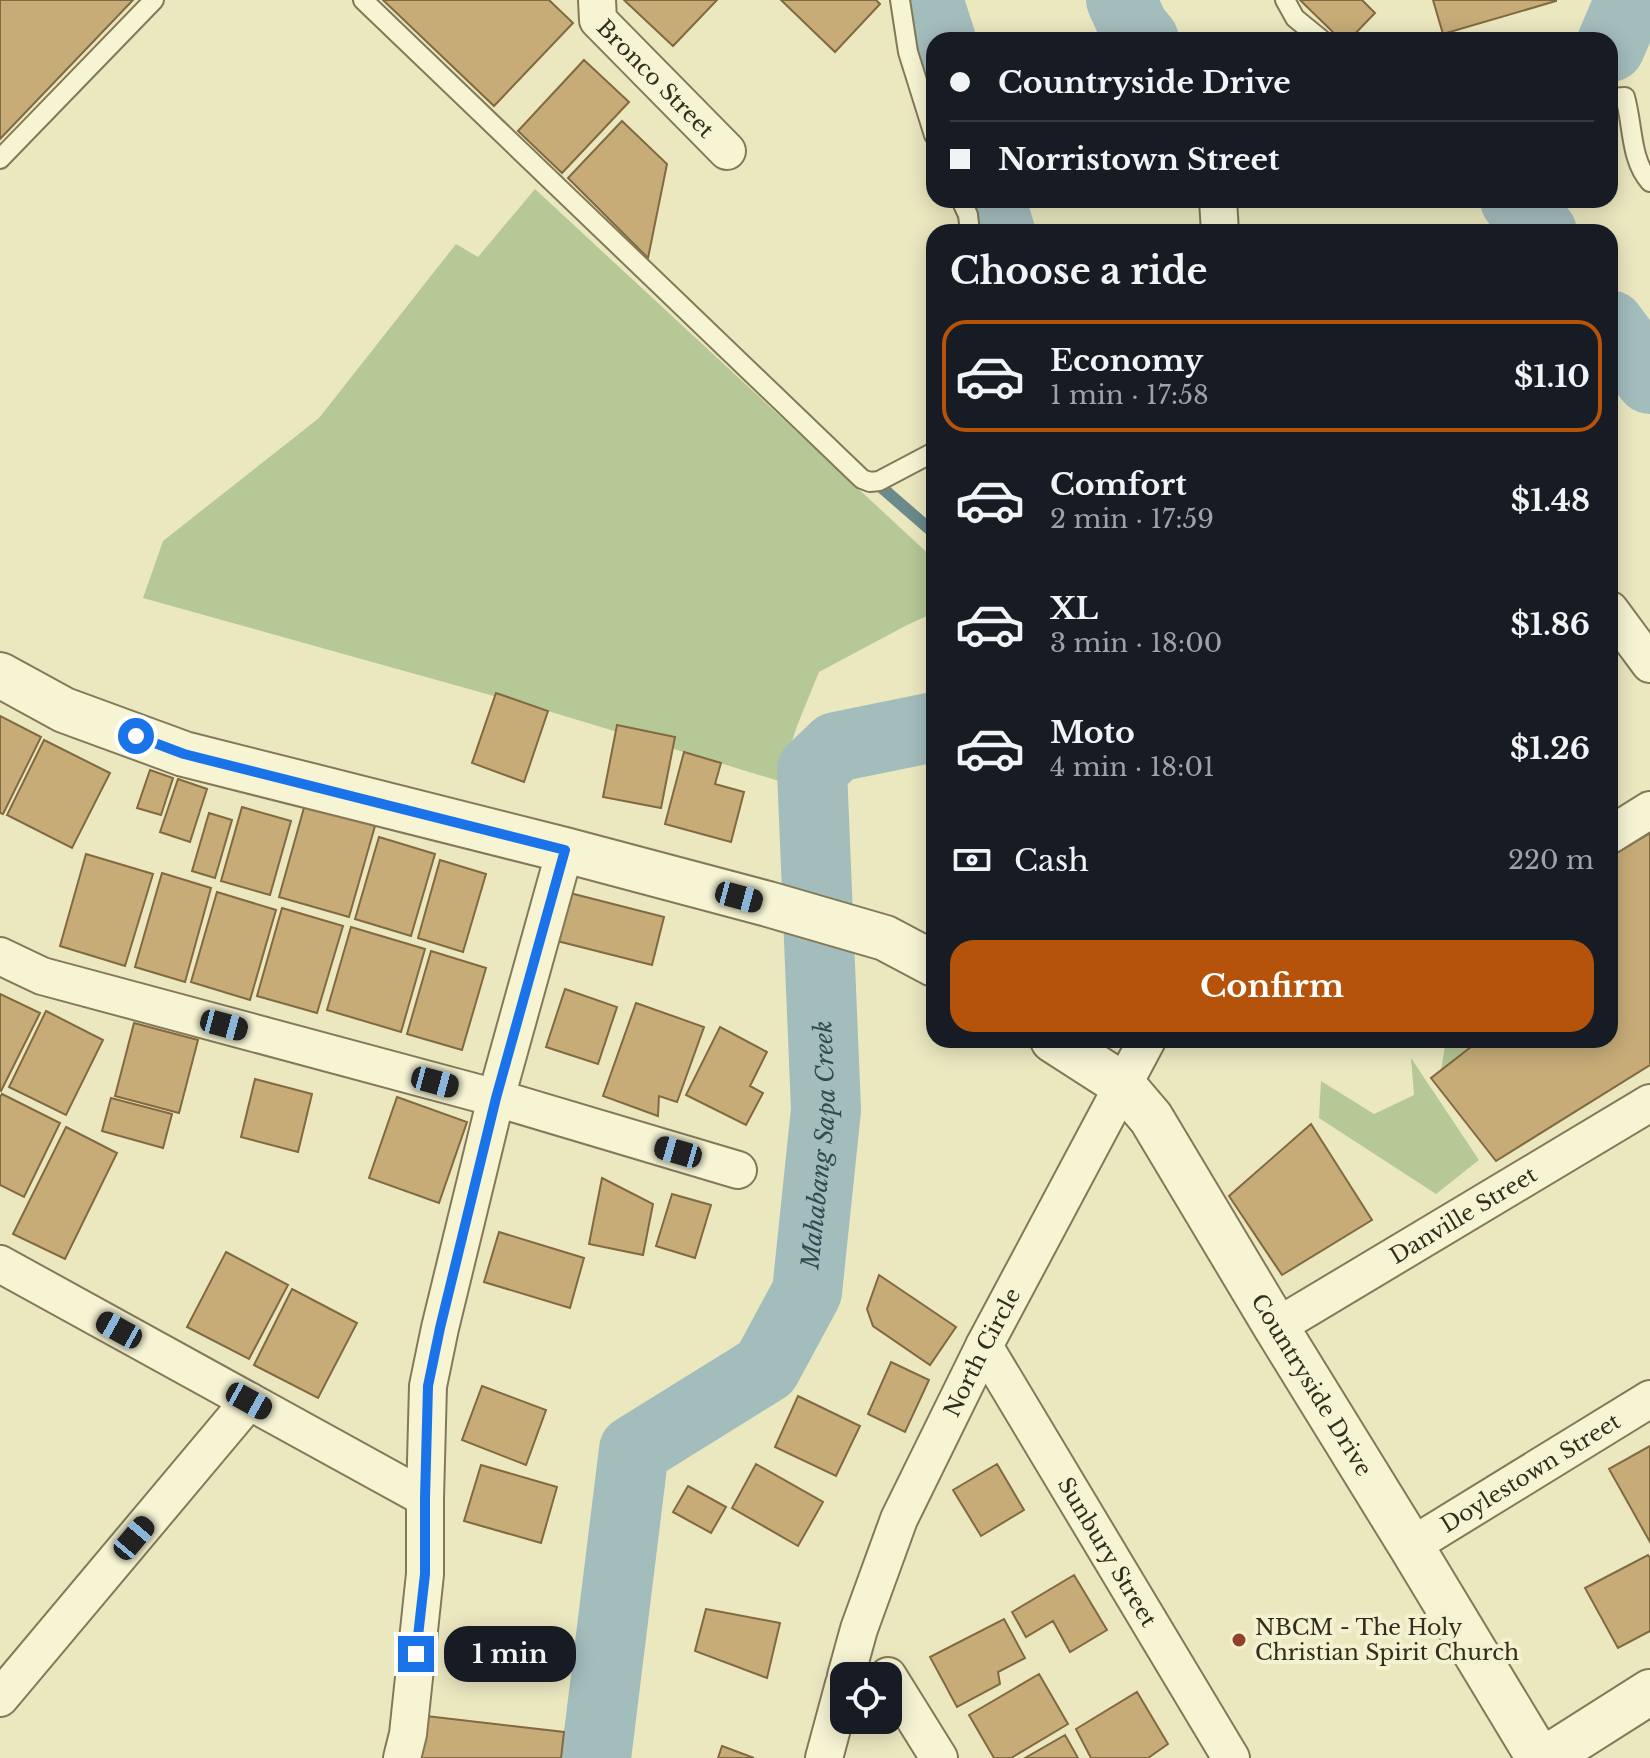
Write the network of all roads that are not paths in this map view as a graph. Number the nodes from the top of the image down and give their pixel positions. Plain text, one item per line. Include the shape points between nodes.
1 (154, 0) edge
2 (363, 0) edge
3 (597, 0) edge
4 (900, 0) edge
5 (1285, 0) edge
6 (1312, 32) edge
7 (1618, 98) edge
8 (926, 109) edge
9 (727, 151) dead end
10 (0, 159) edge
11 (1650, 182) edge
12 (926, 456) edge
13 (1618, 621) edge
14 (1650, 664) edge
15 (0, 675) edge
16 (1650, 810) edge
17 (1618, 830) edge
18 (565, 850) junction
19 (0, 956) edge
20 (926, 960) edge
21 (1065, 1048) edge
22 (1143, 1048) edge
23 (1123, 1085) junction
24 (496, 1098) junction
25 (1650, 1103) edge
26 (738, 1170) dead end
27 (5, 1276) edge
28 (1276, 1327) junction
29 (984, 1346) junction
30 (1650, 1399) edge
31 (249, 1401) junction
32 (425, 1498) junction
33 (1411, 1546) junction
34 (859, 1629) junction
35 (850, 1662) edge
36 (879, 1662) edge
37 (1650, 1692) edge
38 (0, 1698) edge
39 (902, 1699) edge
40 (830, 1734) edge
41 (402, 1758) edge
42 (824, 1758) edge
43 (939, 1758) edge
44 (1231, 1758) edge
45 (1539, 1758) edge
46 (1546, 1758) edge

1 - 10 lane
2 - 12 lane via 862,479 879,481
3 - 9 street, Bronco Street via 598,20
4 - 8 lane via 908,52
5 - 6 lane via 1295,18
7 - 11 lane via 1625,97 1638,162
13 - 14 street
15 - 18 street via 64,710 184,754
16 - 17 street
18 - 20 street via 885,938
18 - 24 street
19 - 24 street via 42,976
21 - 23 street, Countryside Drive
22 - 23 street, North Circle
23 - 28 street, Countryside Drive via 1151,1118
23 - 29 street, North Circle
24 - 26 street
24 - 32 street via 428,1386
25 - 28 street, Danville Street
27 - 31 street
28 - 33 street, Countryside Drive
29 - 34 street, North Circle via 899,1519
29 - 44 street, Sunbury Street
30 - 33 street, Doylestown Street
31 - 32 street
31 - 38 street
32 - 41 street via 425,1574
33 - 45 street, Countryside Drive
34 - 35 street, North Circle
34 - 36 street
37 - 46 street
39 - 43 street
40 - 42 street

